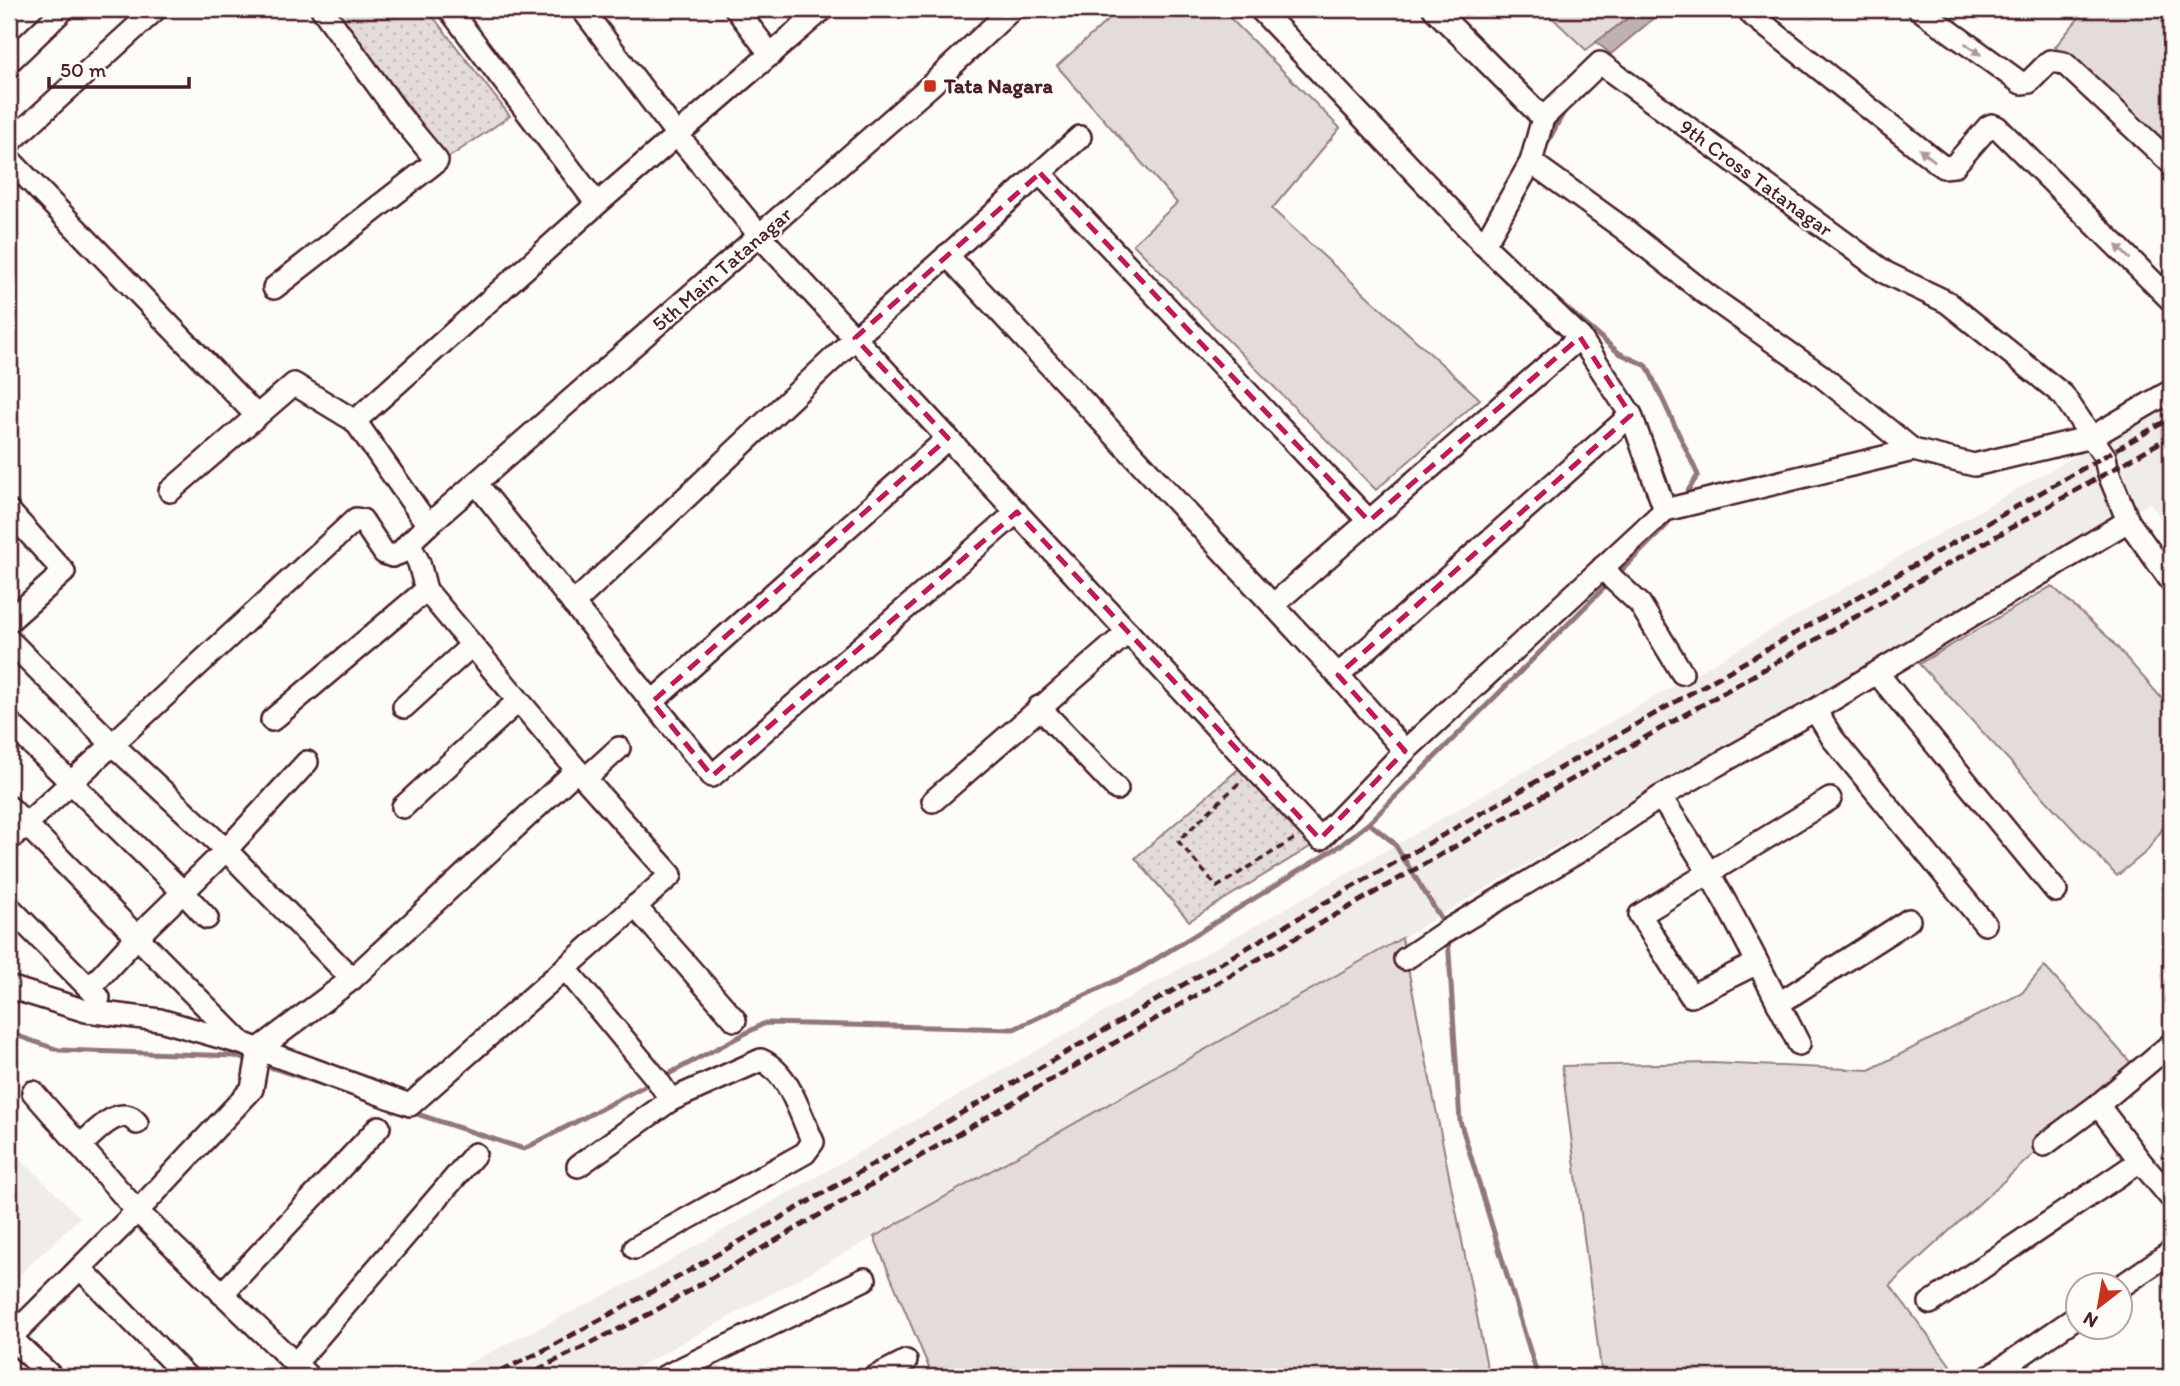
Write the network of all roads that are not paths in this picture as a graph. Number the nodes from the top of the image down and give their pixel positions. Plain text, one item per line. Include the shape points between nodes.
1 (64, 9) edge
2 (156, 9) edge
3 (449, 9) edge
4 (582, 9) edge
5 (736, 9) edge
6 (823, 9) edge
7 (1012, 9) edge
8 (1260, 9) edge
9 (1434, 9) edge
10 (1748, 9) edge
11 (1919, 9) edge
12 (314, 10) edge
13 (771, 55) junction
14 (9, 62) edge
15 (1542, 118) junction
16 (678, 136) junction
17 (1080, 137) dead end
18 (9, 143) edge
19 (9, 159) edge
20 (1531, 162) junction
21 (2171, 163) edge
22 (1040, 173) junction
23 (597, 204) junction
24 (760, 236) junction
25 (1484, 245) junction
26 (947, 255) junction
27 (274, 288) dead end
28 (2171, 300) edge
29 (1580, 337) junction
30 (855, 338) junction
31 (2171, 391) edge
32 (1632, 415) junction
33 (257, 416) junction
34 (355, 421) junction
35 (2092, 437) junction
36 (947, 438) junction
37 (1913, 450) junction
38 (477, 484) junction
39 (170, 491) dead end
40 (1674, 508) junction
41 (9, 511) edge
42 (1017, 512) junction
43 (1370, 521) junction
44 (2128, 521) junction
45 (428, 525) junction
46 (409, 543) junction
47 (1603, 567) junction
48 (2170, 578) edge
49 (426, 590) junction
50 (573, 604) junction
51 (1273, 605) junction
52 (9, 621) edge
53 (1128, 632) junction
54 (9, 640) edge
55 (472, 645) junction
56 (1682, 673) dead end
57 (1877, 673) junction
58 (1338, 676) junction
59 (518, 701) junction
60 (652, 702) junction
61 (404, 707) dead end
62 (1039, 707) junction
63 (1815, 710) junction
64 (272, 720) dead end
65 (9, 722) edge
66 (111, 743) junction
67 (619, 748) dead end
68 (1405, 751) junction
69 (307, 762) dead end
70 (581, 775) junction
71 (70, 781) junction
72 (1117, 789) dead end
73 (1660, 797) junction
74 (1830, 799) dead end
75 (933, 801) dead end
76 (9, 807) edge
77 (403, 807) dead end
78 (25, 824) junction
79 (9, 839) edge
80 (226, 850) junction
81 (1710, 874) junction
82 (2056, 891) dead end
83 (183, 892) junction
84 (635, 906) junction
85 (9, 907) edge
86 (207, 918) dead end
87 (1909, 920) dead end
88 (1985, 924) dead end
89 (137, 937) junction
90 (1405, 960) dead end
91 (1757, 963) junction
92 (565, 968) junction
93 (352, 979) junction
94 (9, 988) edge
95 (90, 988) junction
96 (1778, 1004) junction
97 (116, 1014) junction
98 (735, 1020) dead end
99 (1799, 1044) dead end
100 (2171, 1044) edge
101 (254, 1054) junction
102 (662, 1087) junction
103 (33, 1092) dead end
104 (2098, 1105) junction
105 (137, 1123) dead end
106 (379, 1126) dead end
107 (2044, 1145) dead end
108 (80, 1146) junction
109 (475, 1154) dead end
110 (2140, 1161) junction
111 (578, 1166) dead end
112 (2171, 1198) edge
113 (137, 1212) junction
114 (635, 1248) dead end
115 (2171, 1252) edge
116 (80, 1268) junction
117 (2134, 1277) edge
118 (865, 1279) dead end
119 (222, 1294) junction
120 (1930, 1303) dead end
121 (2064, 1326) edge
122 (10, 1338) edge
123 (906, 1361) dead end
124 (302, 1370) edge
125 (52, 1377) edge
126 (187, 1377) edge
127 (664, 1377) edge
128 (875, 1377) edge
129 (1989, 1377) edge

1 - 14 street
2 - 18 street
3 - 23 street
4 - 16 street
5 - 13 street
6 - 13 street
7 - 24 street, 5th Main Tatanagar
8 - 25 street
9 - 15 street
28 -> 10 street via 1997,127 1988,127 1954,166 1943,167
11 -> 21 street via 2021,83 2029,82 2050,61 2064,63
12 - 27 street via 437,161
13 - 16 street
15 - 20 street
15 - 35 street, 9th Cross Tatanagar via 1600,63 1886,274 1947,302 2063,395
16 - 23 street
16 - 24 street
17 - 22 street
19 - 33 street
20 - 25 street
20 - 37 street via 1819,374
22 - 26 street
22 - 43 street
23 - 34 street
24 - 30 street
24 - 38 street, 5th Main Tatanagar
25 - 29 street
26 - 30 street
26 - 51 street
29 - 32 street
29 - 43 street
30 - 36 street
30 - 50 street
31 - 35 street
32 - 40 street
32 - 58 street
33 - 34 street via 294,384
33 - 39 street
34 - 45 street
35 - 37 street via 1974,466
35 - 44 street via 2105,457
36 - 42 street
36 - 60 street
37 - 40 street
38 - 45 street, 5th Main Tatanagar
38 - 50 street
40 - 47 street
41 - 52 street via 64,572
42 - 53 street
42 - 60 street via 712,776
43 - 51 street
44 - 48 street
44 - 57 street
45 - 46 street, 5th Main Tatanagar
46 - 49 street
46 - 66 street via 400,553 384,553 362,520 356,519
47 - 56 street via 1640,604
47 - 68 street
49 - 55 street
49 - 64 street
50 - 60 street
51 - 58 street
53 - 62 street
53 - 68 street via 1320,839
54 - 66 street
55 - 59 street
55 - 61 street
57 - 63 street
57 - 82 street
58 - 68 street
59 - 70 street
59 - 77 street
62 - 72 street
62 - 75 street
63 - 73 street
63 - 88 street via 1833,739
65 - 71 street
66 - 71 street
66 - 80 street
67 - 70 street
69 - 80 street
70 - 84 street via 671,875
70 - 93 street
71 - 78 street
71 - 83 street
73 - 81 street
73 - 90 street
74 - 81 street
76 - 78 street
78 - 79 street
78 - 89 street
80 - 83 street
80 - 93 street
81 - 91 street
81 - 91 street via 1641,917 1691,996
83 - 86 street
83 - 89 street
84 - 92 street
84 - 98 street
85 - 95 street
87 - 96 street
89 - 95 street
89 - 101 street
91 - 96 street
92 - 101 street via 410,1105
92 - 102 street
93 - 101 street
94 - 97 street via 86,1011
95 - 97 street
96 - 99 street
97 - 101 street via 160,1020
100 - 104 street
101 - 113 street via 252,1089
102 - 111 street
102 - 114 street via 761,1060 782,1077 813,1142 804,1153
103 - 108 street
104 - 107 street
104 - 110 street
105 - 108 street via 131,1116 114,1118
106 - 119 street
108 - 113 street
109 - 124 street
110 - 112 street
110 - 120 street
113 - 116 street
113 - 119 street
115 - 117 street
116 - 122 street
116 - 126 street
118 - 127 street
119 - 124 street
121 - 129 street
122 - 125 street
123 - 128 street

